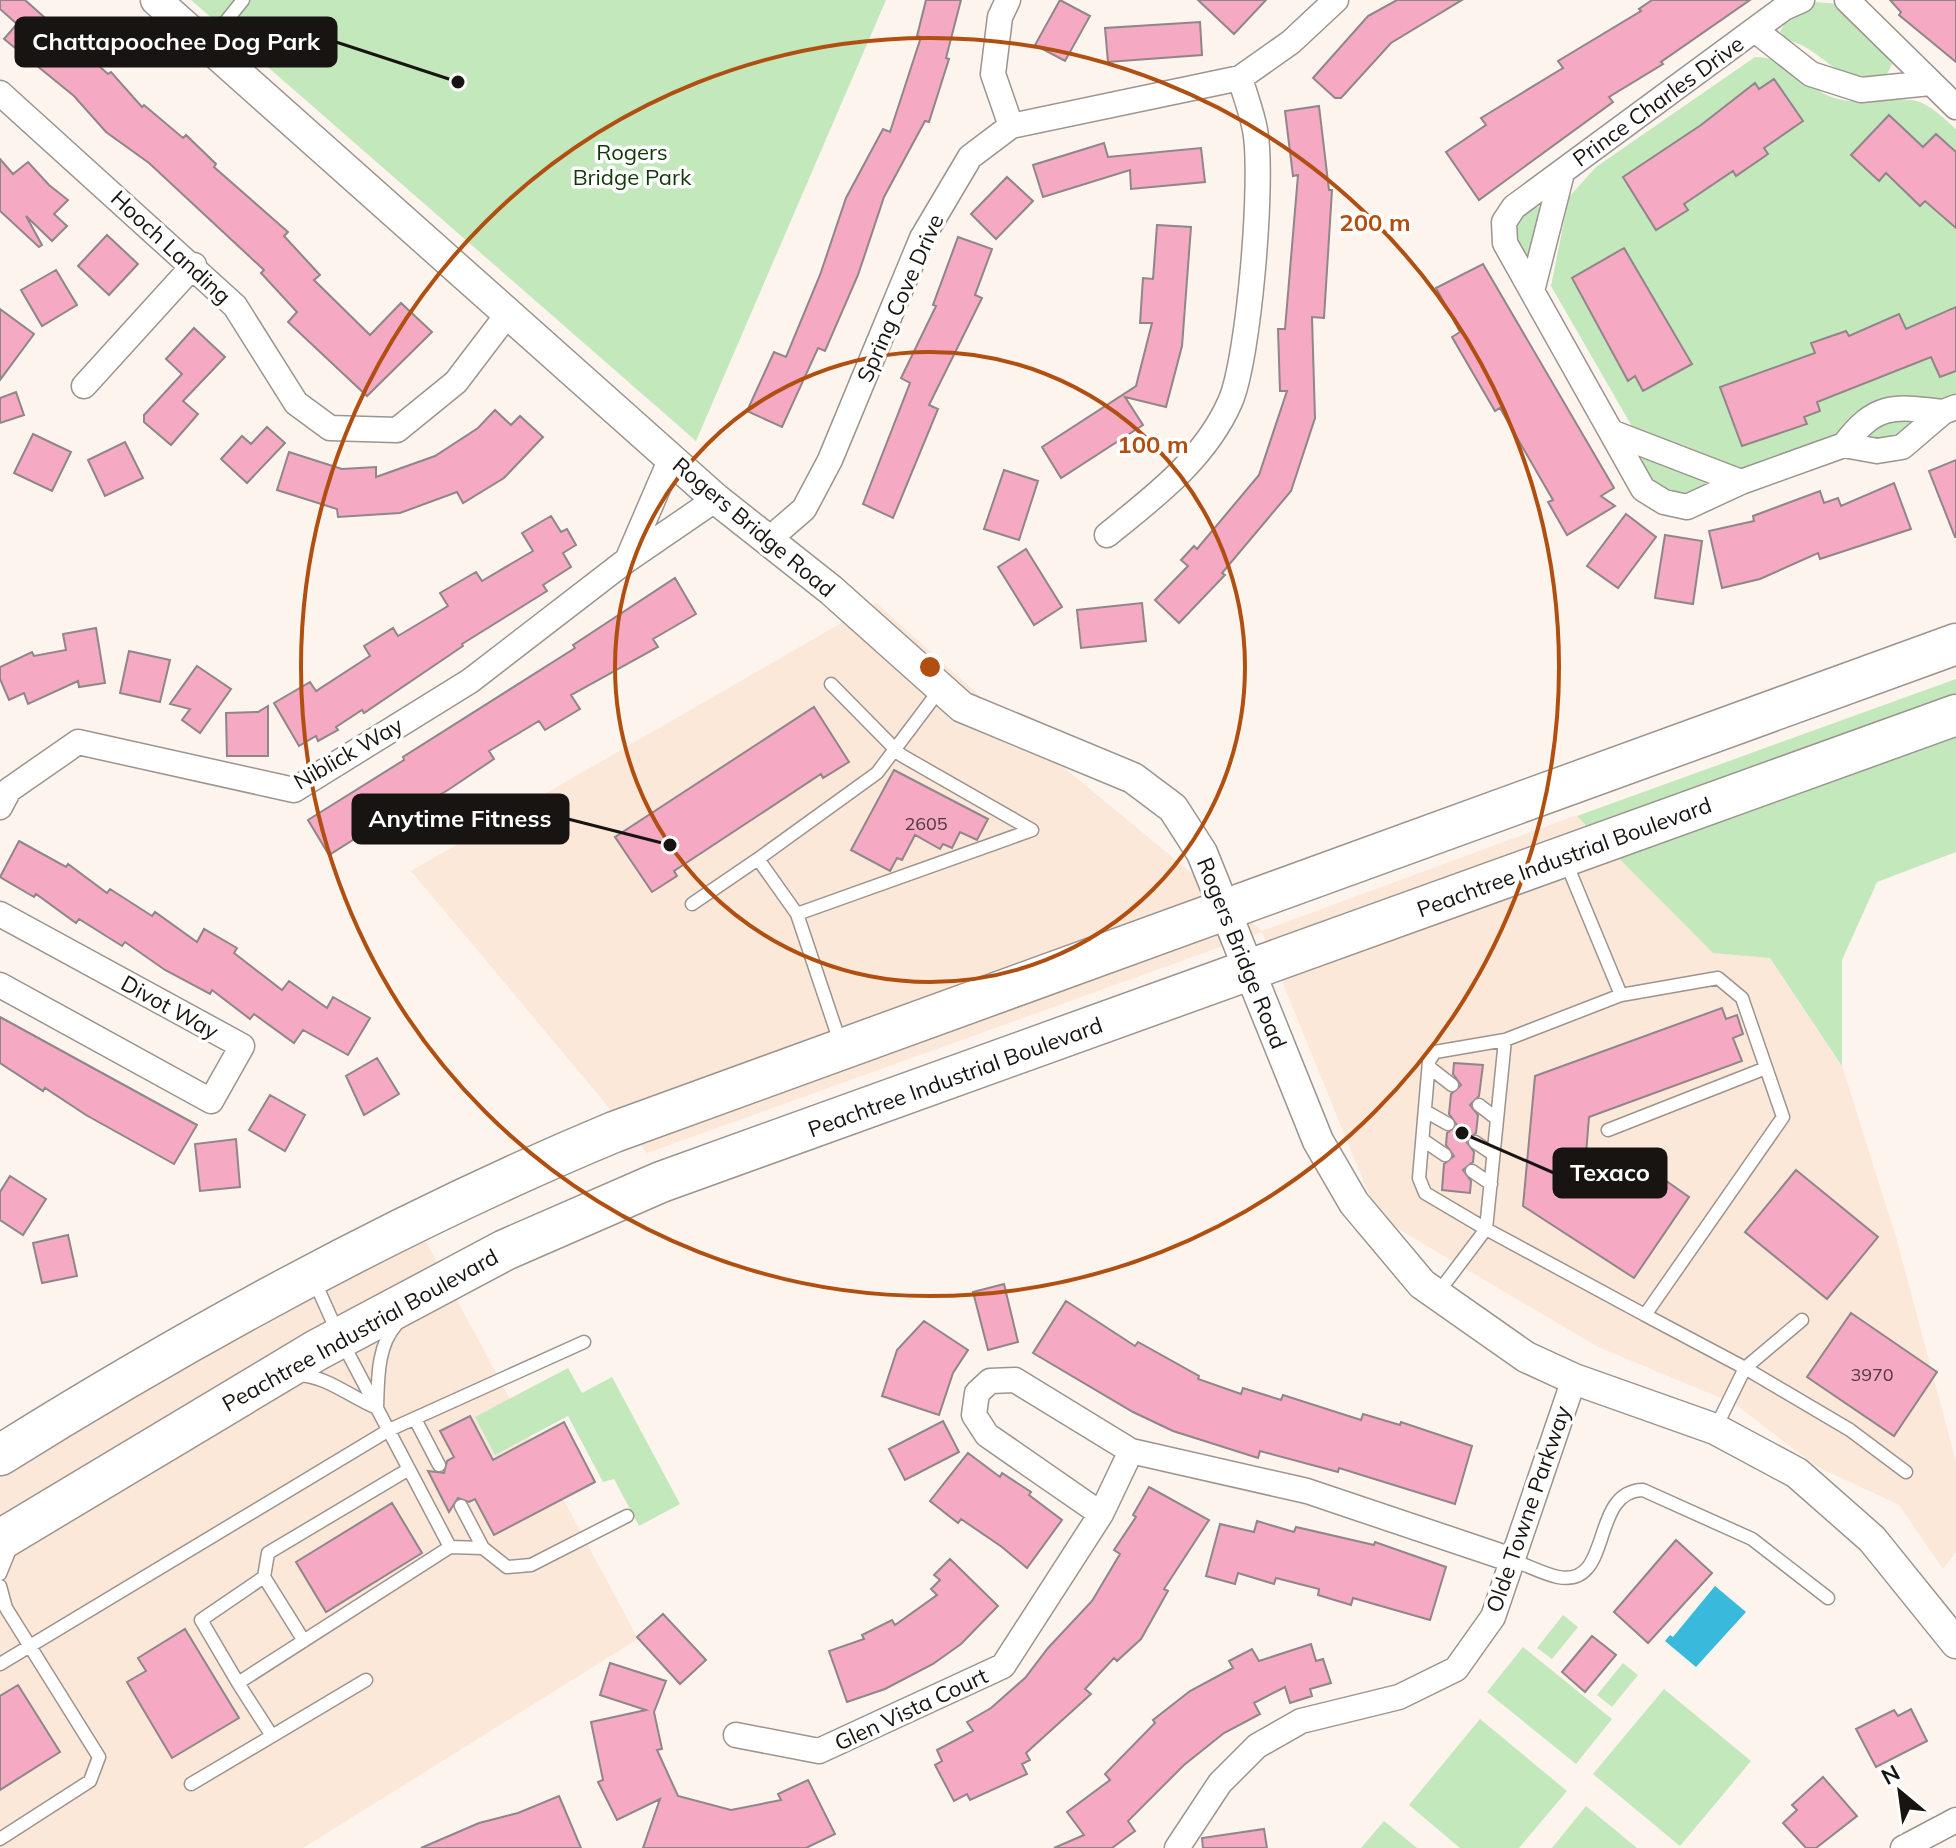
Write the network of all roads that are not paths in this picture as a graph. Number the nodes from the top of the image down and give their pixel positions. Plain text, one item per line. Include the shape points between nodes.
1 (156, 0) edge
2 (243, 0) edge
3 (1008, 0) edge
4 (1336, 0) edge
5 (1802, 0) edge
6 (1847, 0) edge
7 (1755, 30) junction
8 (207, 45) junction
9 (1240, 78) junction
10 (1930, 83) junction
11 (0, 93) edge
12 (1956, 107) edge
13 (1011, 126) junction
14 (1562, 173) junction
15 (194, 265) junction
16 (1532, 291) junction
17 (507, 315) junction
18 (84, 386) dead end
19 (1949, 409) edge
20 (1611, 432) junction
21 (1844, 445) junction
22 (671, 458) junction
23 (1741, 482) junction
24 (716, 499) junction
25 (1107, 535) dead end
26 (767, 541) junction
27 (627, 560) junction
28 (1956, 644) edge
29 (831, 684) dead end
30 (941, 688) junction
31 (1956, 715) edge
32 (897, 750) junction
33 (0, 807) edge
34 (1564, 857) junction
35 (758, 859) junction
36 (692, 904) dead end
37 (1225, 911) junction
38 (0, 914) edge
39 (797, 914) junction
40 (1252, 971) junction
41 (0, 985) edge
42 (1621, 995) junction
43 (1505, 1040) junction
44 (842, 1048) junction
45 (1429, 1067) junction
46 (1766, 1068) junction
47 (1452, 1085) dead end
48 (1479, 1105) dead end
49 (1425, 1111) junction
50 (1497, 1119) junction
51 (1448, 1124) dead end
52 (1608, 1130) dead end
53 (1423, 1140) junction
54 (1475, 1142) dead end
55 (1493, 1154) junction
56 (1445, 1155) dead end
57 (1472, 1171) dead end
58 (1491, 1184) junction
59 (1486, 1229) junction
60 (311, 1274) junction
61 (442, 1284) junction
62 (1437, 1294) junction
63 (1645, 1315) junction
64 (1802, 1320) dead end
65 (340, 1338) junction
66 (584, 1342) dead end
67 (1745, 1368) junction
68 (1574, 1379) junction
69 (377, 1408) junction
70 (415, 1419) junction
71 (1715, 1429) junction
72 (389, 1430) junction
73 (1131, 1451) junction
74 (0, 1455) edge
75 (439, 1465) dead end
76 (409, 1469) junction
77 (1906, 1472) dead end
78 (83, 1489) junction
79 (461, 1506) dead end
80 (1101, 1514) junction
81 (627, 1516) dead end
82 (14, 1531) edge
83 (450, 1547) junction
84 (483, 1548) junction
85 (1512, 1560) junction
86 (0, 1574) edge
87 (264, 1577) junction
88 (0, 1586) edge
89 (1828, 1598) dead end
90 (3, 1606) edge
91 (304, 1641) junction
92 (1956, 1643) edge
93 (30, 1646) junction
94 (0, 1664) edge
95 (366, 1680) dead end
96 (238, 1683) junction
97 (736, 1735) dead end
98 (272, 1736) junction
99 (191, 1784) dead end
100 (1956, 1820) edge
101 (0, 1839) edge
102 (1177, 1848) edge
103 (1903, 1848) edge

1 - 8 street, Rogers Bridge Road
2 - 8 lane
3 - 13 street via 1000,17 993,74
4 - 9 street, Spring Cove Drive via 1291,42
5 - 7 street, Prince Charles Drive
6 - 10 street
7 - 10 street, Prince Charles Drive via 1811,74 1861,90
7 - 14 street, Prince Charles Drive
8 - 17 street, Rogers Bridge Road
9 - 13 street, Spring Cove Drive
9 - 25 street via 1255,132 1256,198 1246,321 1231,400 1206,442 1166,487
10 - 12 street
11 - 15 street, Hooch Landing
13 - 26 street, Spring Cove Drive via 970,157 953,185 922,238 830,460 804,509
14 - 16 street, Prince Charles Drive
14 - 16 street, Prince Charles Drive via 1514,207 1504,222 1505,243
15 - 17 street, Hooch Landing via 235,306 296,403 330,428 397,430 456,382
15 - 18 street
16 - 20 street, Prince Charles Drive
17 - 22 street, Rogers Bridge Road
19 - 21 street, Prince Charles Drive via 1902,447 1877,451
19 - 21 street, Prince Charles Drive via 1884,409 1858,427
20 - 23 street
20 - 23 street, Prince Charles Drive via 1643,489 1664,502 1687,507
21 - 23 street, Prince Charles Drive
22 - 24 street, Rogers Bridge Road
22 - 27 street, Niblick Way
24 - 26 street, Rogers Bridge Road
24 - 27 street, Niblick Way
26 - 30 street, Rogers Bridge Road
27 - 33 street, Niblick Way via 470,681 294,790 78,742 9,790
28 - 37 highway
29 - 32 lane
30 - 32 lane
30 - 37 street, Rogers Bridge Road via 962,707 1133,778 1173,808 1202,853
31 - 34 highway, Peachtree Industrial Boulevard
32 - 35 lane via 877,773
32 - 39 lane via 1032,830
34 - 40 highway, Peachtree Industrial Boulevard
34 - 42 lane
35 - 36 lane
35 - 39 lane
37 - 40 street, Rogers Bridge Road
37 - 44 highway
38 - 41 street, Divot Way via 242,1046 211,1101
39 - 44 lane
40 - 61 highway, Peachtree Industrial Boulevard via 661,1182 505,1250
40 - 62 street, Rogers Bridge Road via 1318,1141 1354,1203 1422,1284
42 - 43 lane
42 - 46 lane via 1718,978 1742,998
43 - 45 lane via 1435,1052
43 - 50 lane
44 - 60 highway via 551,1158
45 - 47 lane
45 - 49 lane
46 - 52 lane
46 - 63 lane via 1783,1117
48 - 50 lane
49 - 51 lane
49 - 53 lane
50 - 55 lane
53 - 56 lane
53 - 59 lane via 1419,1178 1425,1193
54 - 55 lane
55 - 58 lane
57 - 58 lane
58 - 59 lane
59 - 62 lane
59 - 63 lane
60 - 65 lane
60 - 74 highway
61 - 65 highway, Peachtree Industrial Boulevard
61 - 69 lane via 386,1336
62 - 68 street, Rogers Bridge Road via 1526,1357
63 - 67 lane
64 - 67 lane
65 - 69 lane
65 - 78 highway, Peachtree Industrial Boulevard
66 - 70 lane
67 - 71 lane
67 - 77 lane via 1850,1430
68 - 71 street, Rogers Bridge Road
68 - 85 street, Olde Towne Parkway
69 - 72 lane
69 - 78 lane via 317,1376 296,1375
70 - 72 lane
70 - 75 lane
71 - 92 street, Rogers Bridge Road via 1808,1482 1872,1539
72 - 76 lane
72 - 93 lane
73 - 80 street, Glen Vista Court
73 - 80 street via 1015,1380 990,1381 977,1393 974,1415 987,1435
73 - 85 street via 1307,1491
76 - 83 lane
76 - 87 lane via 268,1553
78 - 82 highway, Peachtree Industrial Boulevard
79 - 84 lane
80 - 97 street, Glen Vista Court via 1003,1666 819,1751
81 - 84 lane via 531,1565 507,1567
82 - 86 lane
83 - 84 lane
83 - 91 lane
85 - 89 lane via 1560,1578 1577,1576 1592,1563 1618,1498 1643,1490 1752,1539
85 - 102 street, Olde Towne Parkway via 1493,1617 1456,1669 1399,1697 1281,1730 1220,1783
87 - 91 lane
87 - 96 lane via 201,1620
88 - 90 lane
90 - 93 lane
91 - 96 lane
93 - 94 lane
93 - 101 lane via 99,1757 90,1781
95 - 98 lane
96 - 98 lane
98 - 99 lane
100 - 103 street

